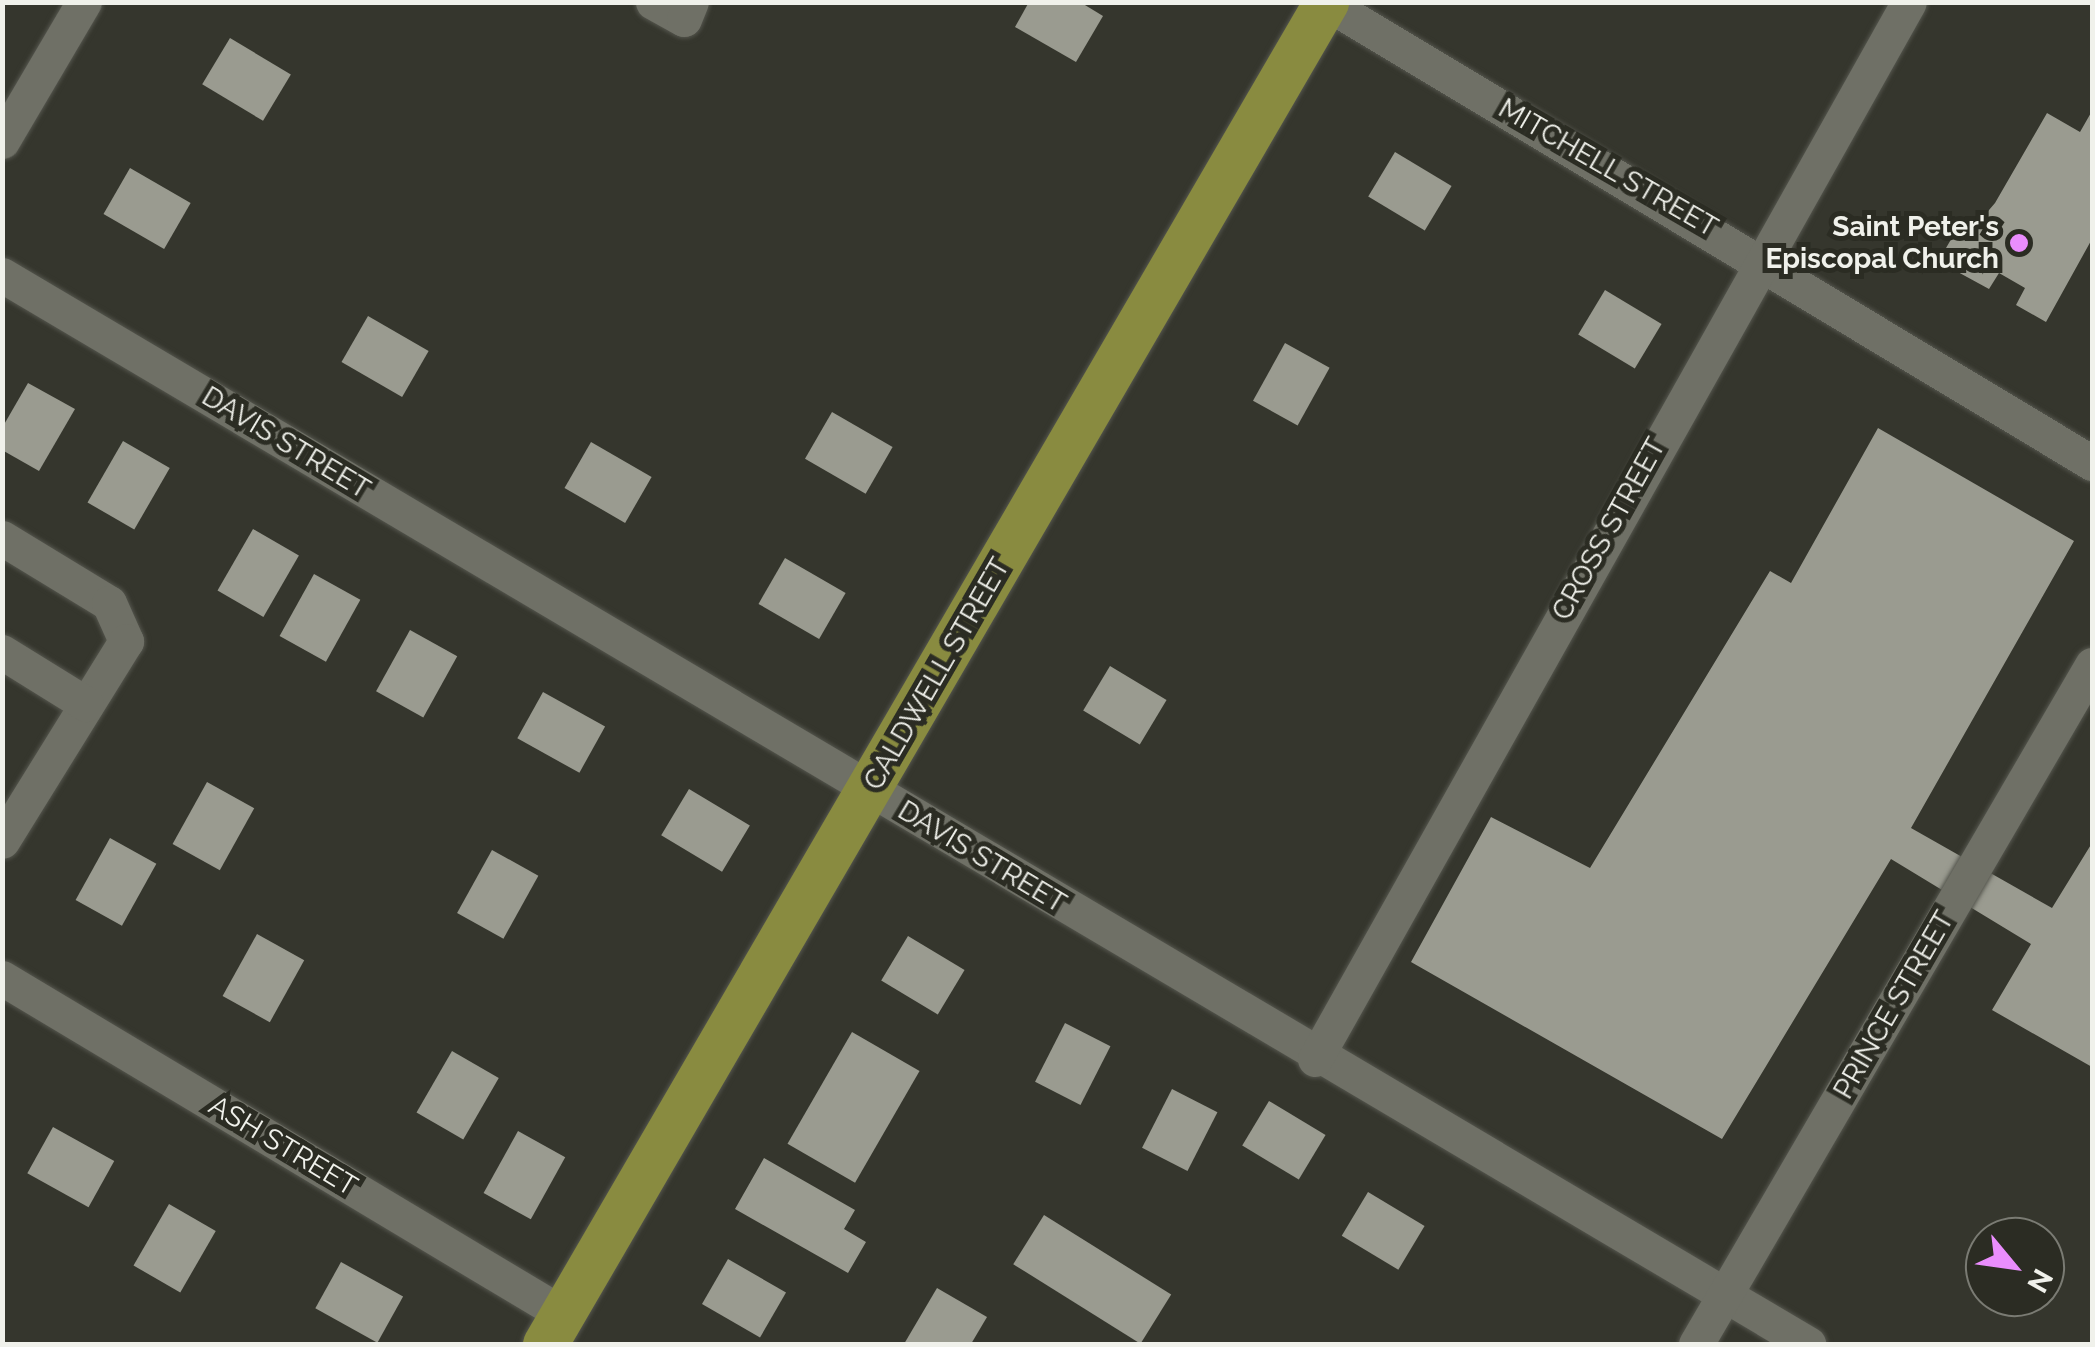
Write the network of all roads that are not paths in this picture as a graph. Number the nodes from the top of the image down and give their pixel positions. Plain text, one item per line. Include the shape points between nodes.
1 (84, 2) edge
2 (653, 2) edge
3 (691, 2) edge
4 (1909, 2) edge
5 (1326, 3) edge
6 (2, 141) edge
7 (1760, 257) junction
8 (2, 275) edge
9 (2092, 463) edge
10 (2, 538) edge
11 (2, 652) edge
12 (2092, 666) edge
13 (86, 704) junction
14 (871, 790) junction
15 (2, 841) edge
16 (2, 978) edge
17 (1315, 1058) junction
18 (1725, 1294) junction
19 (554, 1329) edge
20 (1696, 1344) edge
21 (1808, 1344) edge

1 - 6 street
2 - 3 street via 684,20
4 - 7 street, CROSS STREET
5 - 7 street, MITCHELL STREET
5 - 14 main road, CALDWELL STREET
7 - 9 street, MITCHELL STREET
7 - 17 street, CROSS STREET
8 - 14 street, DAVIS STREET
10 - 13 street via 109,603 126,640
11 - 13 street
12 - 18 street, PRINCE STREET
13 - 15 street
14 - 17 street, DAVIS STREET
14 - 19 main road, CALDWELL STREET
16 - 19 street, ASH STREET
17 - 18 street, DAVIS STREET
18 - 20 street, PRINCE STREET
18 - 21 street, DAVIS STREET

